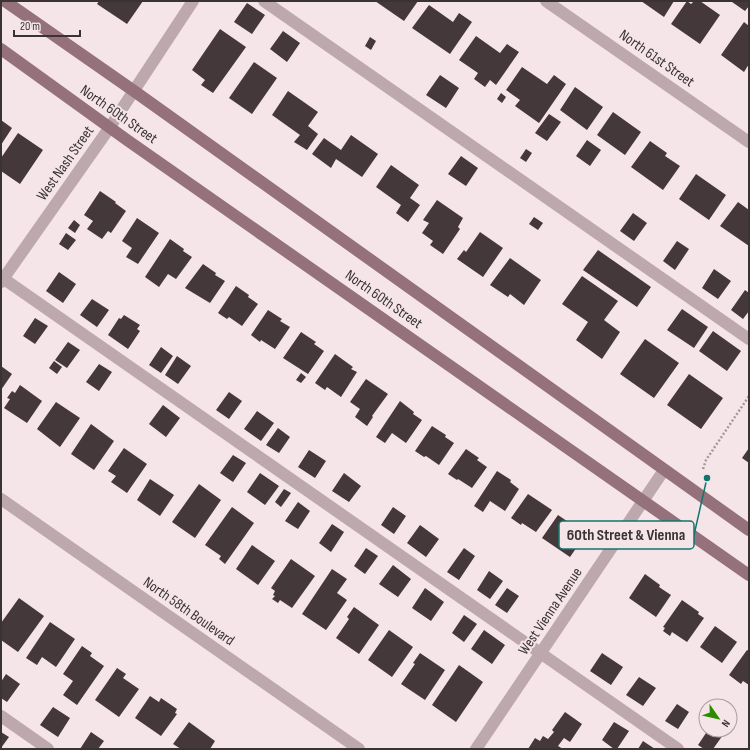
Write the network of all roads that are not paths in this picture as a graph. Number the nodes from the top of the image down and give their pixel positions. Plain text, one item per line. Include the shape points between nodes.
1 (5, 1) edge
2 (194, 1) edge
3 (264, 1) edge
4 (546, 1) edge
5 (1, 49) edge
6 (134, 91) junction
7 (110, 127) junction
8 (749, 142) edge
9 (2, 280) edge
10 (749, 339) edge
11 (664, 470) junction
12 (1, 499) edge
13 (644, 501) junction
14 (749, 530) edge
15 (749, 574) edge
16 (541, 652) junction
17 (1, 716) edge
18 (48, 749) edge
19 (359, 749) edge
20 (476, 749) edge
21 (678, 749) edge

1 - 6 main road, North 60th Street
2 - 6 street, West Nash Street
3 - 10 street
4 - 8 street, North 61st Street
5 - 7 main road, North 60th Street
6 - 7 street, West Nash Street
6 - 11 main road, North 60th Street
7 - 9 street, West Nash Street
7 - 13 main road, North 60th Street
9 - 16 street
11 - 13 street, West Vienna Avenue
11 - 14 main road, North 60th Street
12 - 19 street, North 58th Boulevard
13 - 15 main road, North 60th Street
13 - 16 street, West Vienna Avenue
16 - 20 street, West Vienna Avenue
16 - 21 street
17 - 18 street

